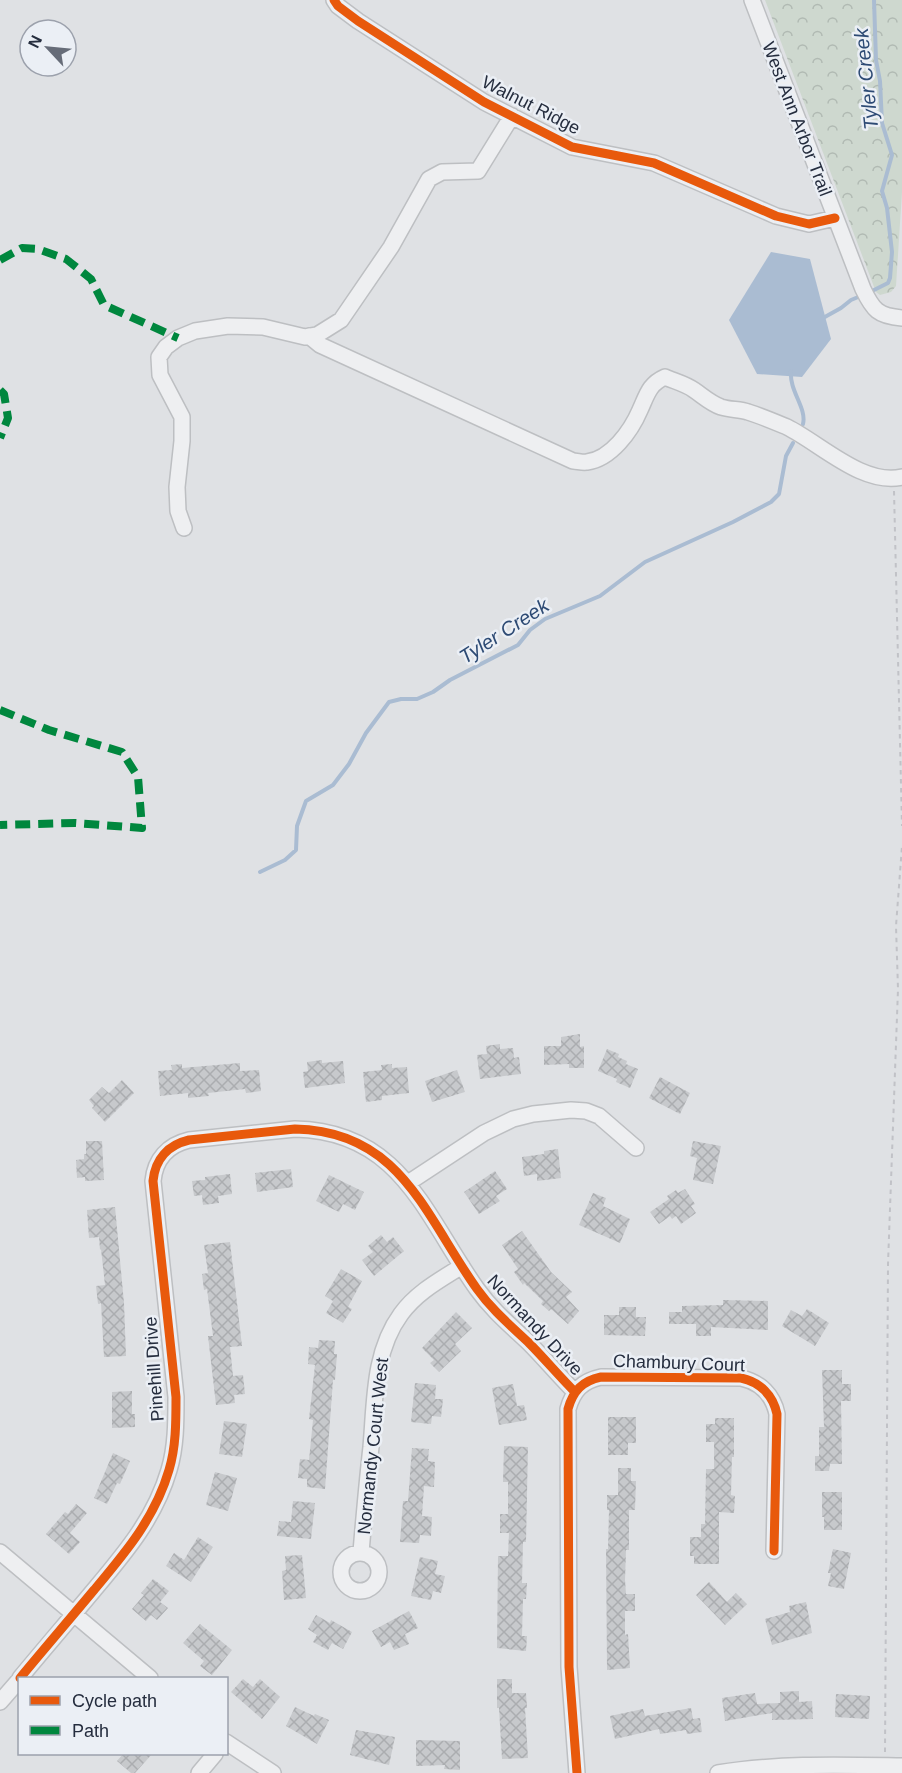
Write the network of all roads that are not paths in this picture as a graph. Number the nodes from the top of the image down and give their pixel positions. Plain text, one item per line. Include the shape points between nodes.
1 (334, 0) edge
2 (752, 0) edge
3 (512, 116) junction
4 (835, 218) junction
5 (902, 318) edge
6 (309, 336) junction
7 (898, 478) edge
8 (184, 528) dead end
9 (636, 1148) dead end
10 (163, 1154) joint
11 (408, 1183) junction
12 (462, 1266) junction
13 (575, 1392) junction
14 (774, 1551) dead end
15 (0, 1552) edge
16 (361, 1552) dead end
17 (74, 1614) junction
18 (22, 1677) edge
19 (149, 1677) edge
20 (18, 1681) edge
21 (0, 1702) edge
22 (228, 1743) edge
23 (214, 1755) edge
24 (902, 1766) edge
25 (761, 1770) edge
26 (198, 1773) edge
27 (273, 1773) edge
28 (577, 1773) edge
29 (718, 1773) edge

1 - 3 street, Walnut Ridge via 368,27
2 - 4 street, West Ann Arbor Trail
3 - 4 street, Walnut Ridge via 572,147 654,163 776,216 809,225
3 - 6 street via 478,171 442,172 429,178 391,247 341,320
4 - 5 street, West Ann Arbor Trail via 875,310
6 - 7 street via 320,345 573,461 587,462 619,444 654,382 665,377 722,407 749,412 785,426 851,467 873,476
6 - 8 street via 262,327 228,326 178,338 159,357 160,375 182,417 177,487 178,511
9 - 11 street via 599,1116 586,1111 533,1114 484,1133
10 - 11 street, Normandy Drive via 174,1144 189,1140 310,1129 361,1143 392,1165
10 - 17 street, Pinehill Drive via 153,1181 176,1397 173,1455 162,1492 143,1528
11 - 12 street, Normandy Drive
12 - 13 street, Normandy Drive via 492,1308
12 - 16 street, Normandy Court West via 410,1304 395,1323 384,1348 377,1379
13 - 14 street, Chambury Court via 586,1382 601,1377 741,1378 757,1384 768,1393 777,1414
13 - 28 street, Normandy Drive via 568,1409 569,1667
15 - 17 street
17 - 18 street, Pinehill Drive
17 - 19 street
20 - 21 street, Pinehill Drive
22 - 27 street
23 - 26 street
24 - 25 street via 807,1765
25 - 29 street

